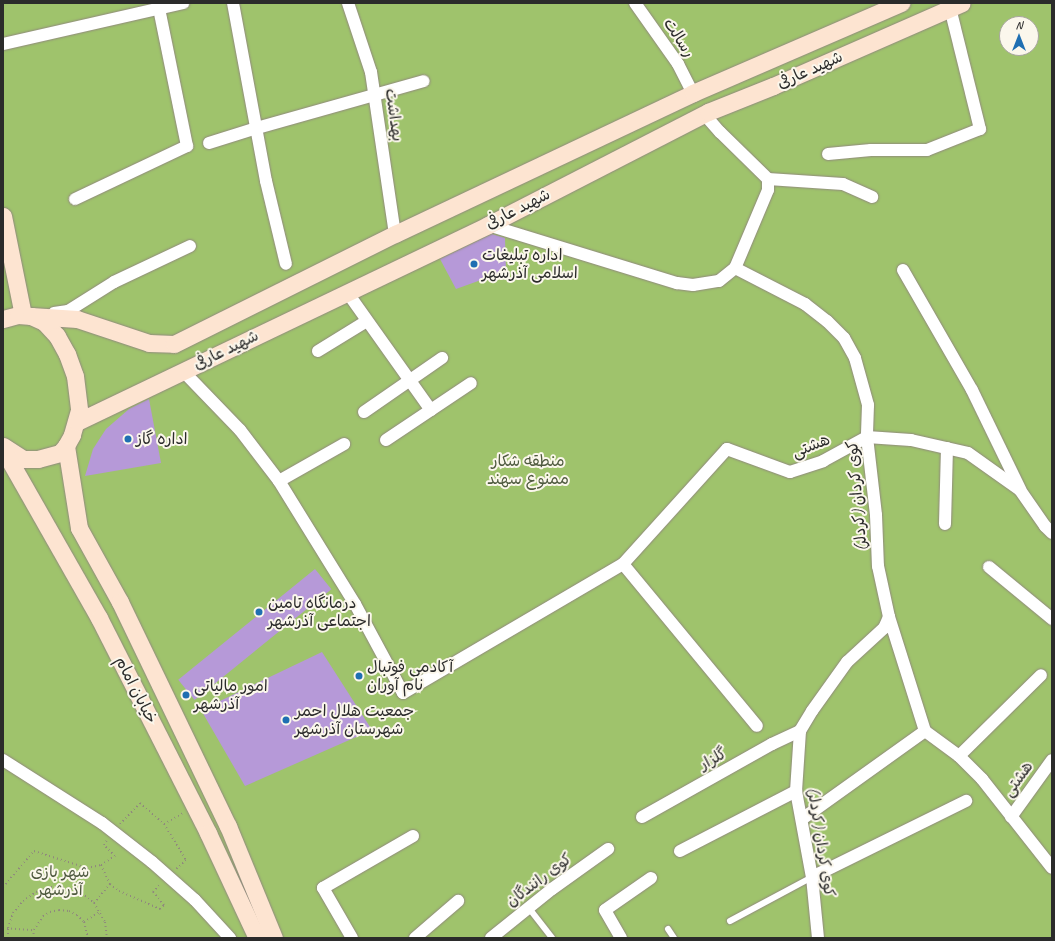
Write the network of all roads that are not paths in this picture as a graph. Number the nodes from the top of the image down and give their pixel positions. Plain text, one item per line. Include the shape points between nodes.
1 (183, 3) edge
2 (233, 3) edge
3 (348, 3) edge
4 (635, 3) edge
5 (901, 3) edge
6 (956, 6) edge
7 (134, 8) edge
8 (159, 8) junction
9 (3, 44) edge
10 (424, 81) dead end
11 (375, 94) junction
12 (694, 94) junction
13 (704, 114) junction
14 (257, 128) junction
15 (209, 143) dead end
16 (828, 154) dead end
17 (768, 179) junction
18 (872, 197) dead end
19 (75, 199) dead end
20 (3, 216) edge
21 (488, 225) junction
22 (395, 234) junction
23 (190, 246) dead end
24 (286, 264) dead end
25 (735, 268) junction
26 (902, 270) dead end
27 (3, 282) edge
28 (347, 292) junction
29 (18, 294) junction
30 (27, 315) junction
31 (3, 319) edge
32 (368, 320) junction
33 (318, 350) dead end
34 (442, 358) dead end
35 (183, 371) junction
36 (411, 381) junction
37 (472, 383) dead end
38 (431, 410) junction
39 (364, 412) dead end
40 (77, 422) junction
41 (867, 437) junction
42 (386, 440) dead end
43 (344, 444) dead end
44 (66, 446) junction
45 (3, 447) edge
46 (947, 448) junction
47 (278, 481) junction
48 (1020, 490) junction
49 (945, 524) dead end
50 (1052, 533) edge
51 (623, 564) junction
52 (989, 567) dead end
53 (889, 617) junction
54 (1052, 619) edge
55 (1041, 675) dead end
56 (757, 726) dead end
57 (800, 731) junction
58 (925, 731) junction
59 (959, 756) junction
60 (3, 760) edge
61 (1052, 760) edge
62 (796, 791) junction
63 (966, 801) dead end
64 (642, 817) dead end
65 (1011, 817) junction
66 (802, 819) junction
67 (413, 836) dead end
68 (608, 849) dead end
69 (680, 850) dead end
70 (1052, 868) edge
71 (812, 877) junction
72 (651, 878) dead end
73 (458, 901) dead end
74 (528, 907) junction
75 (730, 921) dead end
76 (668, 929) dead end
77 (816, 935) edge
78 (230, 938) edge
79 (257, 938) edge
80 (274, 938) edge
81 (352, 938) edge
82 (414, 938) edge
83 (491, 938) edge
84 (552, 938) edge
85 (621, 938) edge
86 (674, 938) edge

1 - 8 street
2 - 14 street
3 - 11 street, بهداشت via 372,72
4 - 12 street, رسالت via 678,64
5 - 12 street, شهید عارفی
6 - 13 street, شهید عارفی
6 - 16 street via 980,129 927,150 871,150
7 - 8 street
7 - 9 street
8 - 19 street via 187,146
10 - 11 street
11 - 14 street
11 - 22 street, بهداشت
12 - 13 street via 686,101 687,109 692,115
12 - 22 street, شهید عارفی
13 - 17 street
13 - 21 street, شهید عارفی
14 - 15 street
14 - 24 street via 266,181
17 - 18 street via 843,184
17 - 25 street via 768,190
20 - 29 street
21 - 25 street via 677,283 693,285 719,281
21 - 28 street, شهید عارفی
22 - 30 street, شهید عارفی via 174,344 149,343 77,318
23 - 30 street via 114,282 68,311
25 - 41 street, کوی کردان (کردلر) via 805,304 844,338 855,358 865,389 868,404
26 - 48 street via 972,390
27 - 29 street
28 - 32 street
28 - 35 street, شهید عارفی
29 - 30 street
30 - 31 street, شهید عارفی
30 - 40 street via 44,322 57,336 67,354 76,376 79,410
32 - 33 street
32 - 36 street
34 - 36 street
35 - 40 street, شهید عارفی
35 - 47 street via 240,430
36 - 38 street
36 - 39 street
37 - 38 street
38 - 42 street
40 - 44 street
41 - 46 street via 910,440
41 - 51 street, هشتی via 823,461 790,472 727,449
41 - 53 street, کوی کردان (کردلر) via 876,515 878,566
43 - 47 street
44 - 45 street via 60,453 38,460 23,459
44 - 80 street, خیابان امام via 79,528 120,602 228,826
45 - 79 street, خیابان امام via 99,618 195,806
46 - 48 street via 968,453
46 - 49 street
47 - 51 street via 355,604 403,694
48 - 50 street
51 - 56 street
52 - 54 street
53 - 57 street, کوی کردان (کردلر) via 884,628 847,662
53 - 58 street
55 - 59 street
57 - 62 street, کوی کردان (کردلر)
57 - 64 street, گلزار
58 - 59 street
58 - 66 street
59 - 65 street via 982,779
60 - 78 street via 102,823 195,900
61 - 65 street, هشتی
62 - 66 street, کوی کردان (کردلر)
62 - 69 street
63 - 71 street
65 - 70 street
66 - 71 street, کوی کردان (کردلر)
67 - 81 street via 323,888
68 - 74 street, کوی رانندگان
71 - 75 lane
71 - 77 street, کوی کردان (کردلر)
72 - 85 street via 605,910
73 - 82 street
74 - 83 street, کوی رانندگان
74 - 84 lane
76 - 86 lane

